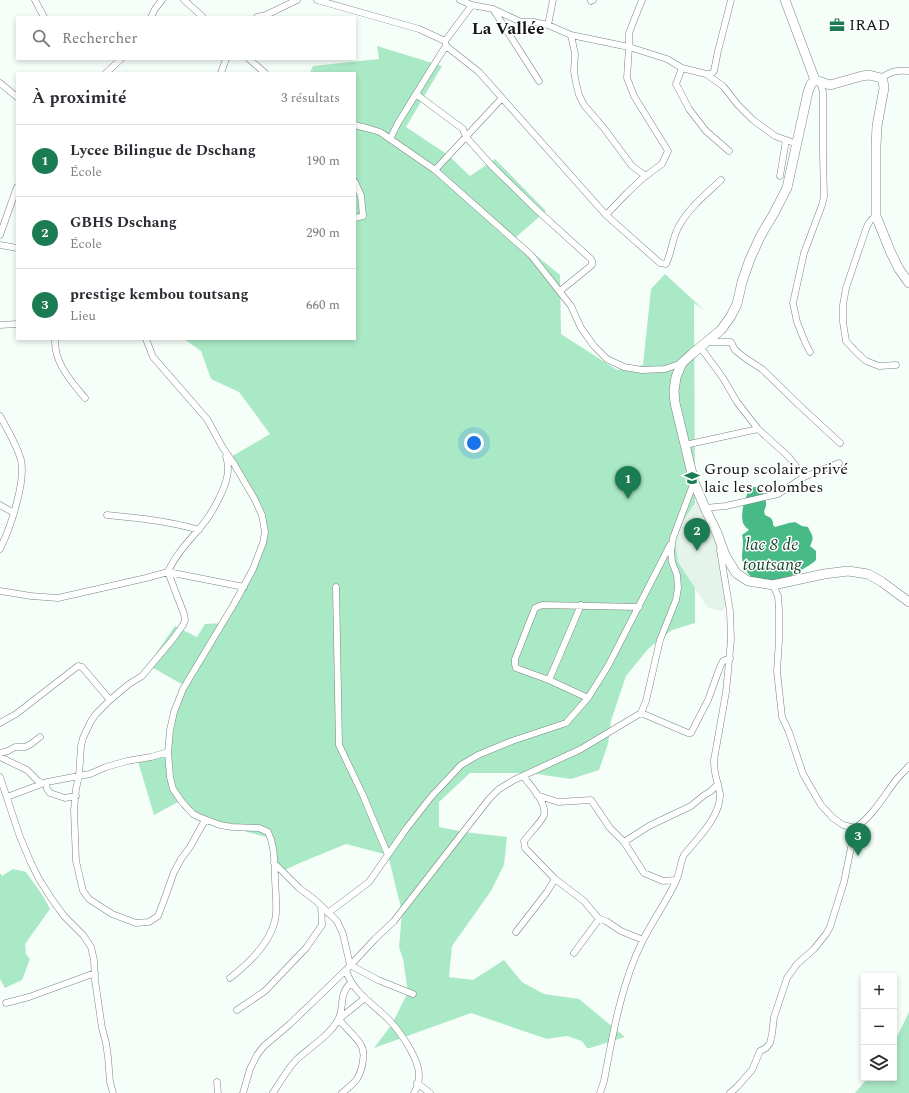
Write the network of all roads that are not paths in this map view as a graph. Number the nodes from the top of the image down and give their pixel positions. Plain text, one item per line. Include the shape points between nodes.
1 (35, 0) edge
2 (162, 0) edge
3 (184, 0) edge
4 (297, 0) edge
5 (317, 0) edge
6 (460, 0) edge
7 (553, 0) edge
8 (642, 0) edge
9 (731, 0) edge
10 (784, 0) edge
11 (472, 5) junction
12 (493, 9) junction
13 (43, 16) edge
14 (150, 16) edge
15 (203, 16) edge
16 (262, 16) edge
17 (548, 25) junction
18 (571, 35) junction
19 (445, 44) junction
20 (629, 47) junction
21 (120, 60) edge
22 (226, 60) edge
23 (250, 60) edge
24 (682, 68) junction
25 (909, 71) edge
26 (107, 72) edge
27 (221, 72) edge
28 (264, 72) edge
29 (706, 74) junction
30 (881, 78) junction
31 (539, 81) dead end
32 (817, 81) junction
33 (0, 83) edge
34 (416, 94) junction
35 (16, 96) edge
36 (502, 98) junction
37 (356, 125) edge
38 (466, 137) junction
39 (390, 139) junction
40 (786, 140) junction
41 (797, 144) junction
42 (729, 151) dead end
43 (435, 170) junction
44 (646, 176) junction
45 (780, 176) dead end
46 (721, 180) dead end
47 (356, 184) edge
48 (16, 190) edge
49 (606, 215) junction
50 (876, 216) junction
51 (356, 218) edge
52 (0, 235) edge
53 (0, 245) edge
54 (16, 248) edge
55 (909, 283) edge
56 (560, 291) junction
57 (16, 324) edge
58 (0, 325) edge
59 (55, 340) edge
60 (146, 340) edge
61 (704, 345) junction
62 (810, 352) dead end
63 (682, 363) junction
64 (896, 365) dead end
65 (85, 398) dead end
66 (0, 416) edge
67 (758, 429) junction
68 (840, 443) dead end
69 (685, 445) junction
70 (223, 448) junction
71 (839, 463) dead end
72 (804, 477) junction
73 (694, 482) junction
74 (0, 505) edge
75 (705, 508) junction
76 (14, 514) junction
77 (107, 515) dead end
78 (199, 530) junction
79 (717, 533) junction
80 (673, 538) junction
81 (0, 549) edge
82 (168, 572) junction
83 (773, 585) junction
84 (244, 587) junction
85 (336, 587) dead end
86 (0, 591) edge
87 (909, 602) edge
88 (581, 605) junction
89 (639, 607) junction
90 (730, 658) junction
91 (549, 680) junction
92 (588, 698) junction
93 (110, 700) junction
94 (641, 713) junction
95 (0, 723) edge
96 (40, 737) dead end
97 (0, 752) edge
98 (168, 752) junction
99 (0, 757) edge
100 (909, 766) edge
101 (79, 776) junction
102 (523, 776) junction
103 (0, 777) edge
104 (42, 784) junction
105 (718, 784) junction
106 (537, 795) junction
107 (76, 796) junction
108 (7, 797) junction
109 (205, 820) junction
110 (855, 828) junction
111 (624, 842) junction
112 (388, 855) junction
113 (274, 863) junction
114 (555, 879) junction
115 (676, 880) junction
116 (322, 906) junction
117 (328, 913) junction
118 (599, 919) junction
119 (516, 932) dead end
120 (643, 940) junction
121 (574, 953) dead end
122 (348, 967) junction
123 (95, 973) junction
124 (230, 978) dead end
125 (351, 983) junction
126 (413, 994) dead end
127 (365, 998) junction
128 (6, 1003) dead end
129 (237, 1010) dead end
130 (339, 1018) junction
131 (217, 1082) dead end
132 (417, 1083) junction
133 (113, 1093) edge
134 (218, 1093) edge
135 (243, 1093) edge
136 (273, 1093) edge
137 (342, 1093) edge
138 (414, 1093) edge
139 (430, 1093) edge
140 (600, 1093) edge
141 (730, 1093) edge

1 - 13 street
2 - 14 street
3 - 15 street
4 - 16 street
5 - 19 street via 419,29
6 - 11 street
7 - 17 street
8 - 20 street via 629,33
9 - 29 street via 714,71
10 - 32 street
11 - 12 street
11 - 19 street
12 - 17 street via 521,22
12 - 31 street
17 - 18 street
18 - 20 street
18 - 44 street via 575,54 576,83 584,105 632,166
19 - 34 street
19 - 36 street via 479,72
20 - 24 street via 667,59
20 - 44 street via 627,78 634,96 668,151 662,164
21 - 26 street
22 - 27 street
23 - 28 street
24 - 29 street
24 - 42 street via 676,84 689,109 706,131
25 - 30 street via 890,72
29 - 40 street via 723,86 753,120 775,136
30 - 32 street via 869,75 830,85
30 - 50 street via 884,88 877,126
32 - 41 street via 811,84 808,92
32 - 62 street via 823,92 824,197 804,253 793,304 797,322
33 - 35 street
34 - 38 street via 463,129
34 - 39 street
36 - 38 street
36 - 49 street
37 - 39 street via 380,132
38 - 43 street
38 - 56 street via 538,211 591,258 592,265
39 - 43 street
40 - 41 street
40 - 45 street
41 - 61 street via 787,188 750,259 737,304 721,330
43 - 56 street via 531,255
44 - 49 street
46 - 49 street via 690,210 679,226 666,264 660,263
47 - 51 street via 361,196 363,216
48 - 52 street
50 - 55 street via 897,264
50 - 64 street via 866,229 846,288 843,322 846,340 866,361 879,366
53 - 54 street
56 - 63 street via 594,346 607,360 642,370 665,369
57 - 58 street
59 - 65 street via 58,361
60 - 70 street via 153,357 207,420
61 - 63 street
61 - 67 street via 737,402
61 - 68 street via 731,342 735,350 762,369
63 - 69 street via 674,391
66 - 76 street via 21,460 22,474
67 - 69 street
67 - 72 street via 789,457
69 - 73 street
70 - 78 street via 228,463 227,478 219,498
70 - 84 street via 254,498 262,515 265,532 256,563
71 - 72 street
72 - 75 street via 778,494
73 - 75 street
73 - 80 street
74 - 76 street
75 - 79 street
76 - 81 street
77 - 78 street via 168,522
78 - 82 street via 179,552
79 - 83 street via 725,555 736,573 748,581
79 - 90 street via 730,610
80 - 89 street
80 - 94 street via 671,551 677,575 676,600 660,640
82 - 84 street
82 - 86 street via 58,598
82 - 93 street via 184,614 183,625 142,676
83 - 87 street via 848,571 868,574
83 - 110 street via 778,596 779,609 777,671 782,717 803,774 821,805 843,825
84 - 98 street via 183,689 174,712
85 - 112 street via 339,744
88 - 89 street
88 - 91 street
88 - 91 street via 542,604 535,608 515,664 516,668
89 - 92 street
90 - 94 street via 723,661 720,666 708,700 691,733 688,734
90 - 105 street via 714,760
91 - 92 street
92 - 112 street via 566,723 512,741 461,765 431,797
93 - 95 street via 82,667 78,666 16,714
93 - 101 street via 91,721 83,738
94 - 102 street via 581,749
96 - 97 street via 25,747
98 - 101 street
98 - 109 street via 173,789 193,814
99 - 104 street via 27,770
100 - 110 street via 865,822
101 - 104 street
101 - 107 street
102 - 106 street
102 - 122 street via 499,789 489,799 394,921
103 - 108 street
104 - 107 street via 46,784 50,793 65,798
104 - 108 street
105 - 111 street via 691,806 649,826
105 - 115 street via 720,802 717,810 708,826 681,860
106 - 111 street via 558,802 591,800 610,828
106 - 114 street via 544,809 544,816 524,841 525,848
107 - 109 street via 76,861 83,891 89,899 112,914 136,923 149,922 158,916 174,872
108 - 123 street via 30,863 50,898 91,947
109 - 113 street via 232,827 259,828 268,832 273,842
110 - 141 street via 844,882 830,927 787,978 774,1017 770,1042 760,1051 752,1070
111 - 115 street via 644,873 663,881
112 - 117 street via 368,882
113 - 116 street
113 - 124 street via 276,920 268,939 244,967
114 - 118 street via 584,901
114 - 119 street
115 - 120 street
116 - 117 street
116 - 129 street via 322,925 306,948 265,991
117 - 122 street via 337,921 343,934
118 - 120 street
118 - 121 street
120 - 140 street via 626,981
122 - 125 street
122 - 126 street
122 - 135 street via 264,1046 250,1069
123 - 128 street
123 - 133 street
125 - 127 street
125 - 130 street via 346,987 342,997
127 - 130 street
127 - 132 street via 390,1021 406,1043 416,1063 419,1075
130 - 136 street via 333,1027 297,1060
130 - 137 street via 359,1042 364,1053 361,1073
131 - 134 street
132 - 138 street
132 - 139 street

